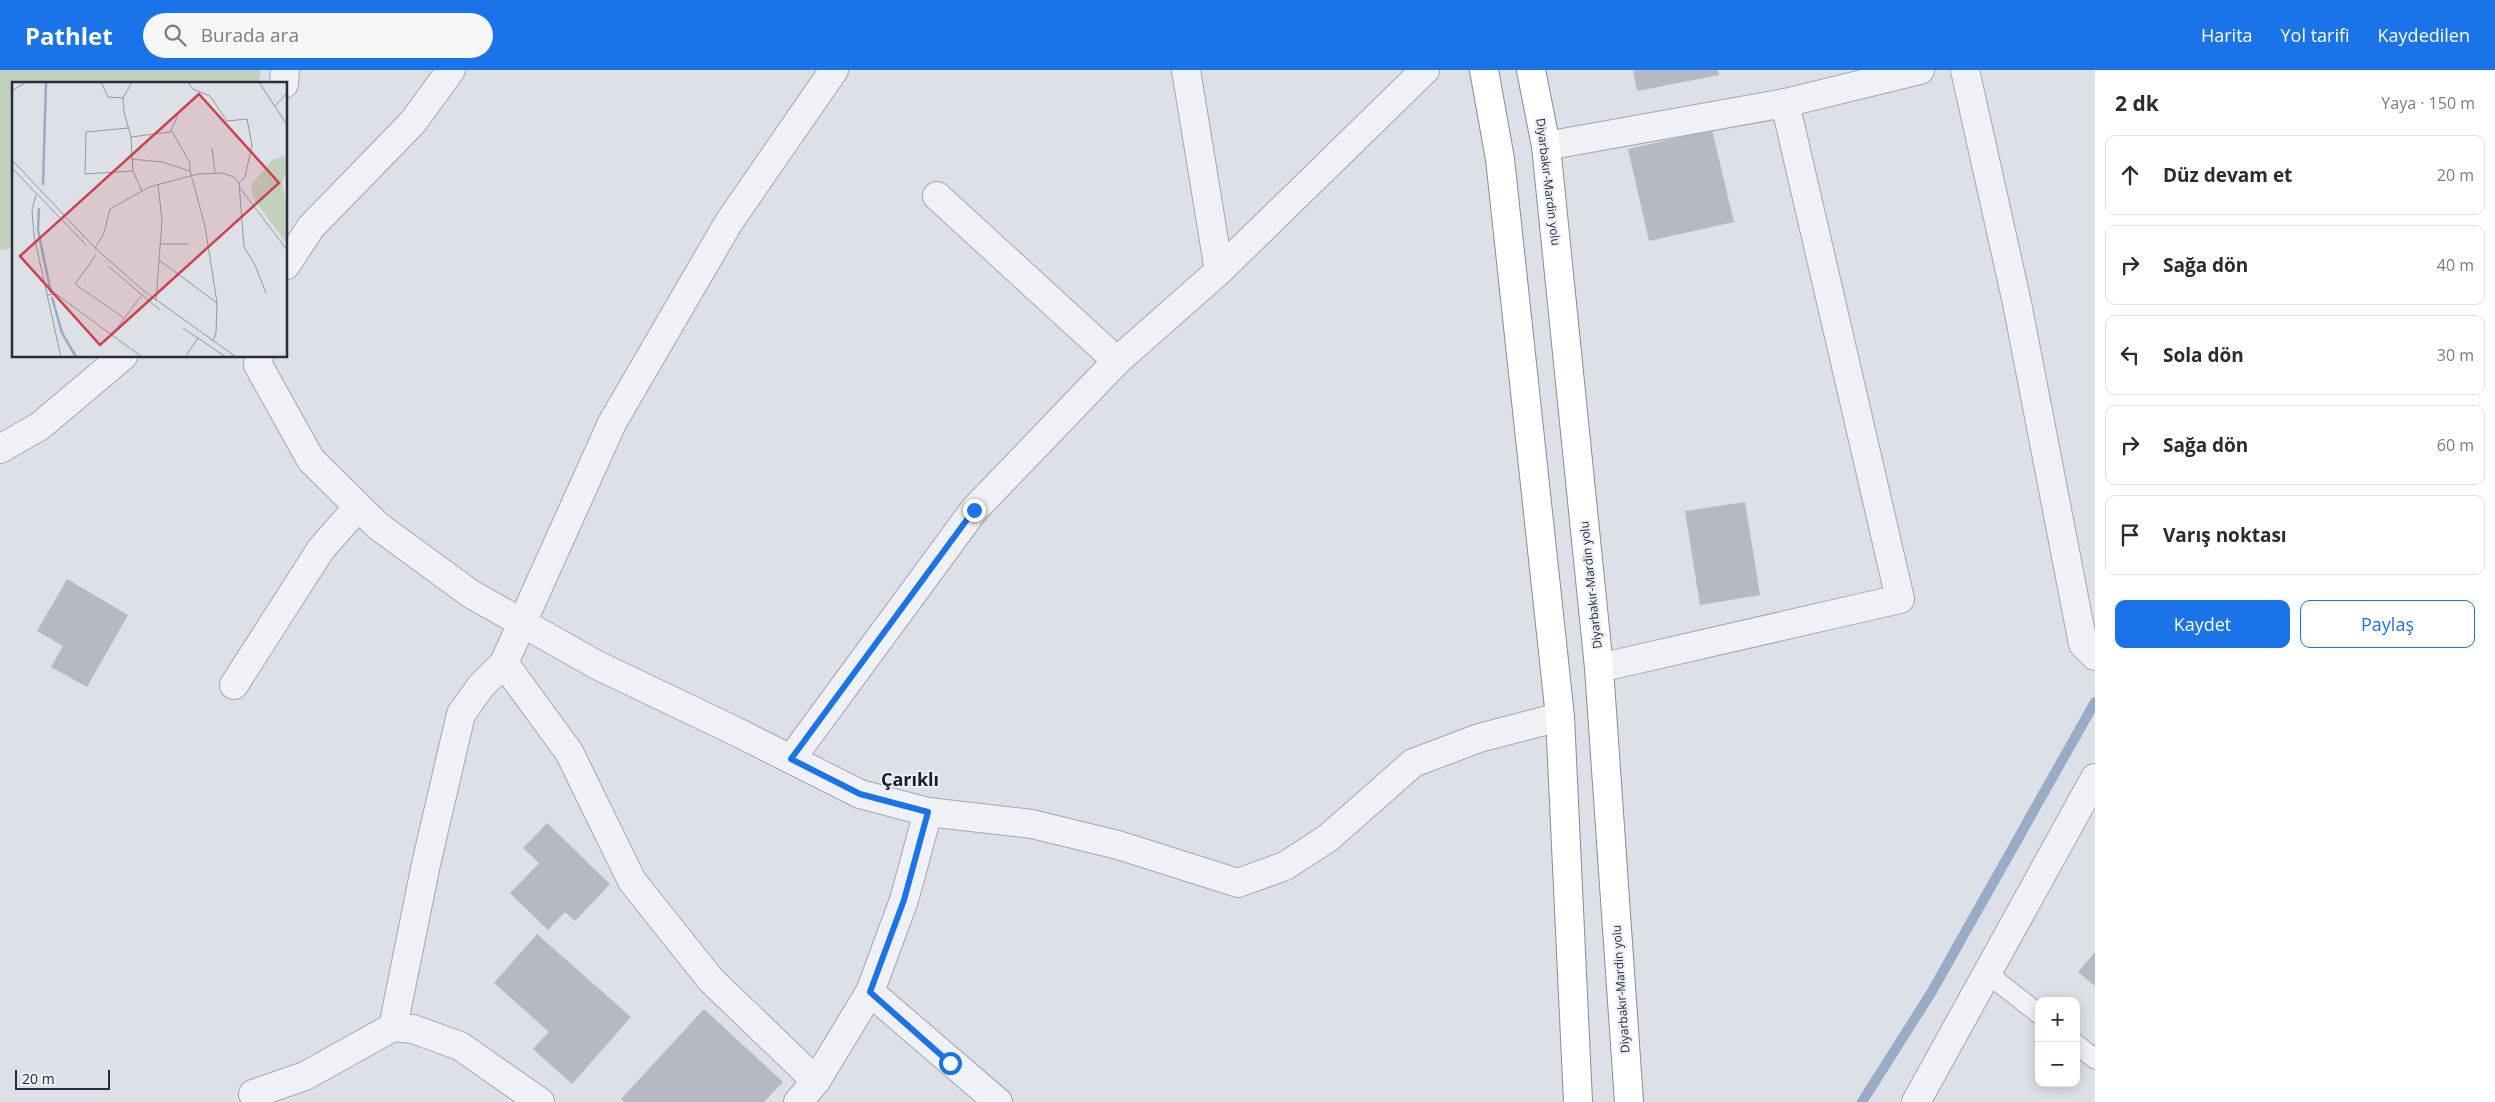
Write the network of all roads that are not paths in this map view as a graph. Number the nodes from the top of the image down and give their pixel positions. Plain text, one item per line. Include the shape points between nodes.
1 (451, 70) edge
2 (834, 70) edge
3 (1186, 70) edge
4 (1425, 70) edge
5 (1484, 70) edge
6 (1531, 70) edge
7 (1920, 70) edge
8 (1965, 70) edge
9 (1785, 103) junction
10 (1546, 146) junction
11 (937, 196) dead end
12 (288, 262) edge
13 (1218, 271) junction
14 (122, 358) edge
15 (259, 358) edge
16 (1117, 361) junction
17 (0, 448) edge
18 (358, 507) junction
19 (522, 623) junction
20 (2089, 650) edge
21 (504, 663) junction
22 (1599, 668) junction
23 (234, 685) dead end
24 (1560, 717) junction
25 (791, 759) junction
26 (2095, 778) edge
27 (928, 812) junction
28 (1988, 974) junction
29 (870, 992) junction
30 (2035, 1011) edge
31 (393, 1027) junction
32 (2080, 1047) edge
33 (2095, 1059) edge
34 (816, 1081) junction
35 (253, 1094) dead end
36 (540, 1102) edge
37 (798, 1102) edge
38 (998, 1102) edge
39 (1578, 1102) edge
40 (1629, 1102) edge
41 (1916, 1102) edge

1 - 12 street via 413,122 311,227
2 - 19 street via 729,222 612,423
3 - 13 street
4 - 13 street
5 - 24 highway via 1500,159
6 - 10 highway, Diyarbakır-Mardin yolu
7 - 9 street
8 - 20 street
9 - 10 street
9 - 22 street via 1900,599
10 - 22 highway, Diyarbakır-Mardin yolu
11 - 16 street
13 - 16 street
14 - 17 street via 40,426
15 - 18 street via 258,365 311,460
16 - 25 street via 974,510
18 - 19 street via 378,526 472,594
18 - 23 street via 321,549
19 - 21 street
19 - 25 street via 597,665
21 - 31 street via 481,686 461,714
21 - 34 street via 569,752 632,881 711,980
22 - 40 highway, Diyarbakır-Mardin yolu
24 - 27 street via 1479,738 1413,763 1328,838 1285,866 1238,883 1118,845 1032,824
24 - 39 highway
25 - 27 street via 860,794
26 - 28 street
27 - 29 street via 904,900
28 - 30 lane
28 - 41 street
29 - 34 street
29 - 38 street
31 - 35 street via 304,1076
31 - 36 street via 413,1029 460,1046
32 - 33 lane
34 - 37 street

